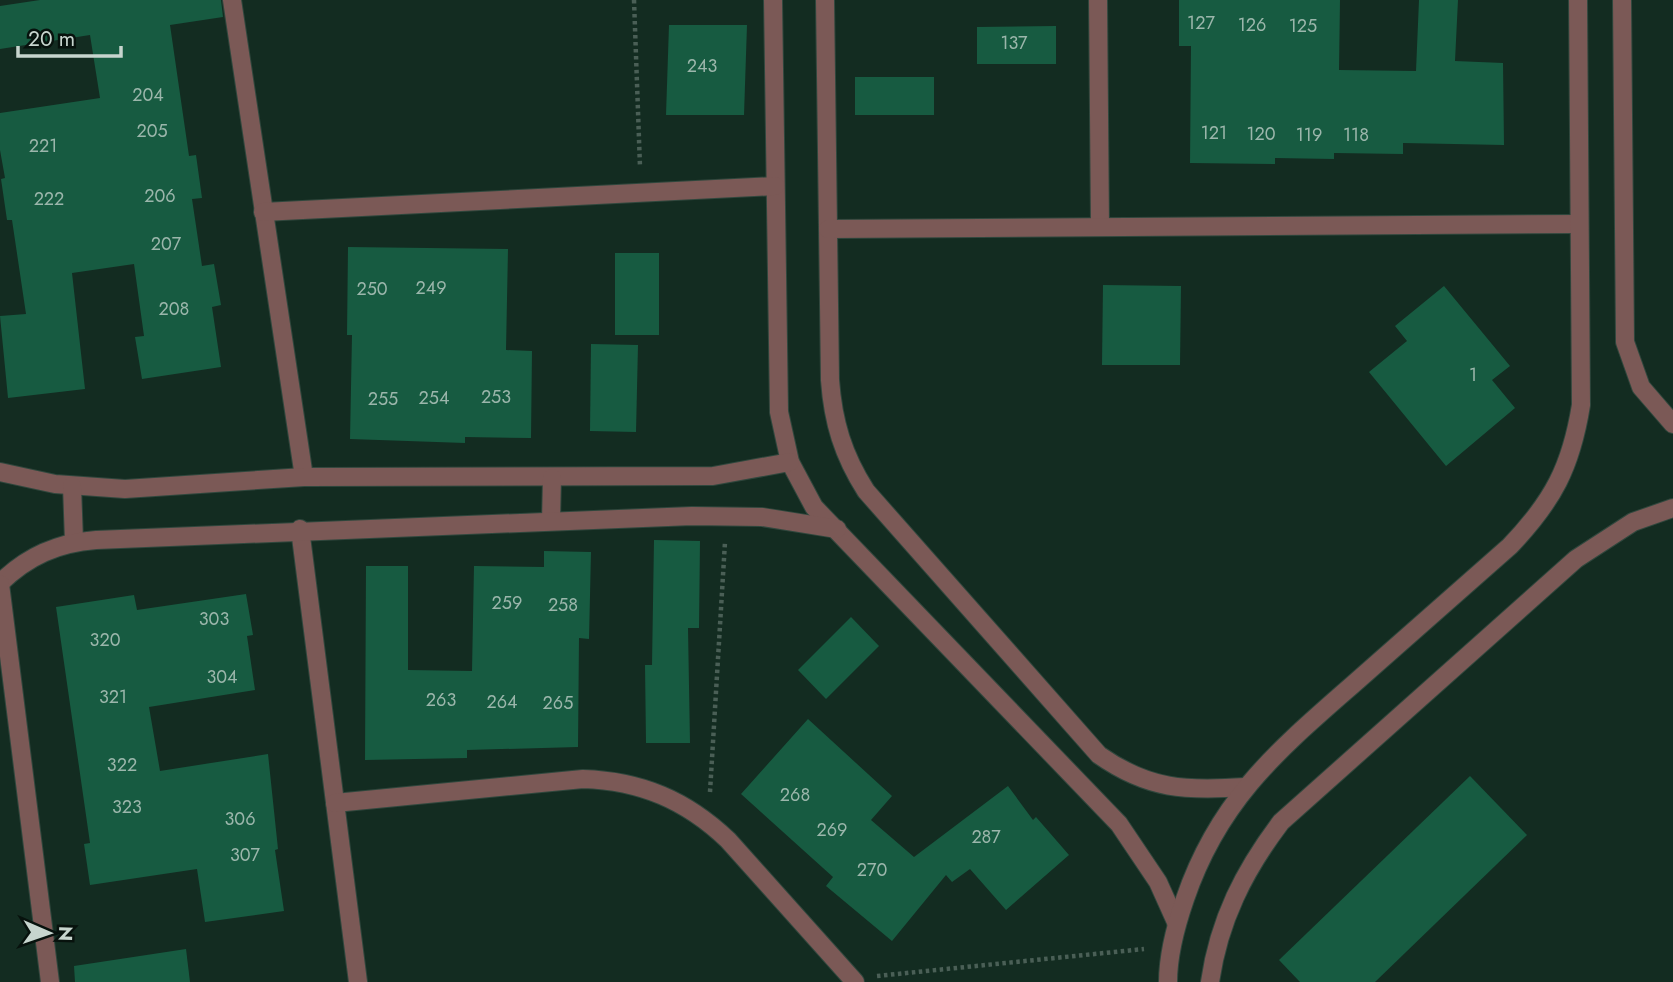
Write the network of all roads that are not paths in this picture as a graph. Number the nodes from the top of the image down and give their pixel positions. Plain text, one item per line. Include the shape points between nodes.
1 (232, 0) edge
2 (773, 0) edge
3 (825, 0) edge
4 (1098, 0) edge
5 (1578, 0) edge
6 (1622, 0) edge
7 (775, 186) junction
8 (263, 212) junction
9 (1579, 224) junction
10 (1100, 226) junction
11 (828, 229) junction
12 (1673, 424) edge
13 (790, 462) junction
14 (0, 472) edge
15 (304, 477) junction
16 (552, 478) junction
17 (72, 486) junction
18 (1673, 508) edge
19 (551, 521) junction
20 (300, 529) junction
21 (837, 529) junction
22 (74, 541) junction
23 (0, 583) edge
24 (1245, 787) junction
25 (335, 803) junction
26 (1176, 922) junction
27 (854, 980) edge
28 (50, 982) edge
29 (358, 982) edge
30 (1168, 982) edge
31 (1210, 982) edge

1 - 8 street
2 - 7 street
3 - 11 street
4 - 10 street
5 - 9 street
6 - 12 street via 1625,342 1641,387
7 - 8 street
7 - 13 street via 779,412
8 - 15 street
9 - 10 street
9 - 24 street via 1581,405 1574,445 1560,483 1538,517 1510,546 1290,741
10 - 11 street
11 - 24 street via 832,409 850,466 866,491 1099,755 1135,777 1177,789
13 - 16 street via 713,476
13 - 21 street via 814,507
14 - 17 street
15 - 16 street
15 - 17 street via 125,489
16 - 19 street
17 - 22 street
18 - 31 street via 1633,522 1576,559 1281,822 1252,861 1230,904
19 - 20 street
19 - 21 street via 762,517
20 - 22 street
20 - 25 street
21 - 26 street via 1097,798 1140,852
22 - 23 street via 33,556
23 - 28 street
24 - 26 street via 1219,821 1200,858
25 - 27 street via 583,779 610,780 662,793 708,821
25 - 29 street
26 - 30 street

